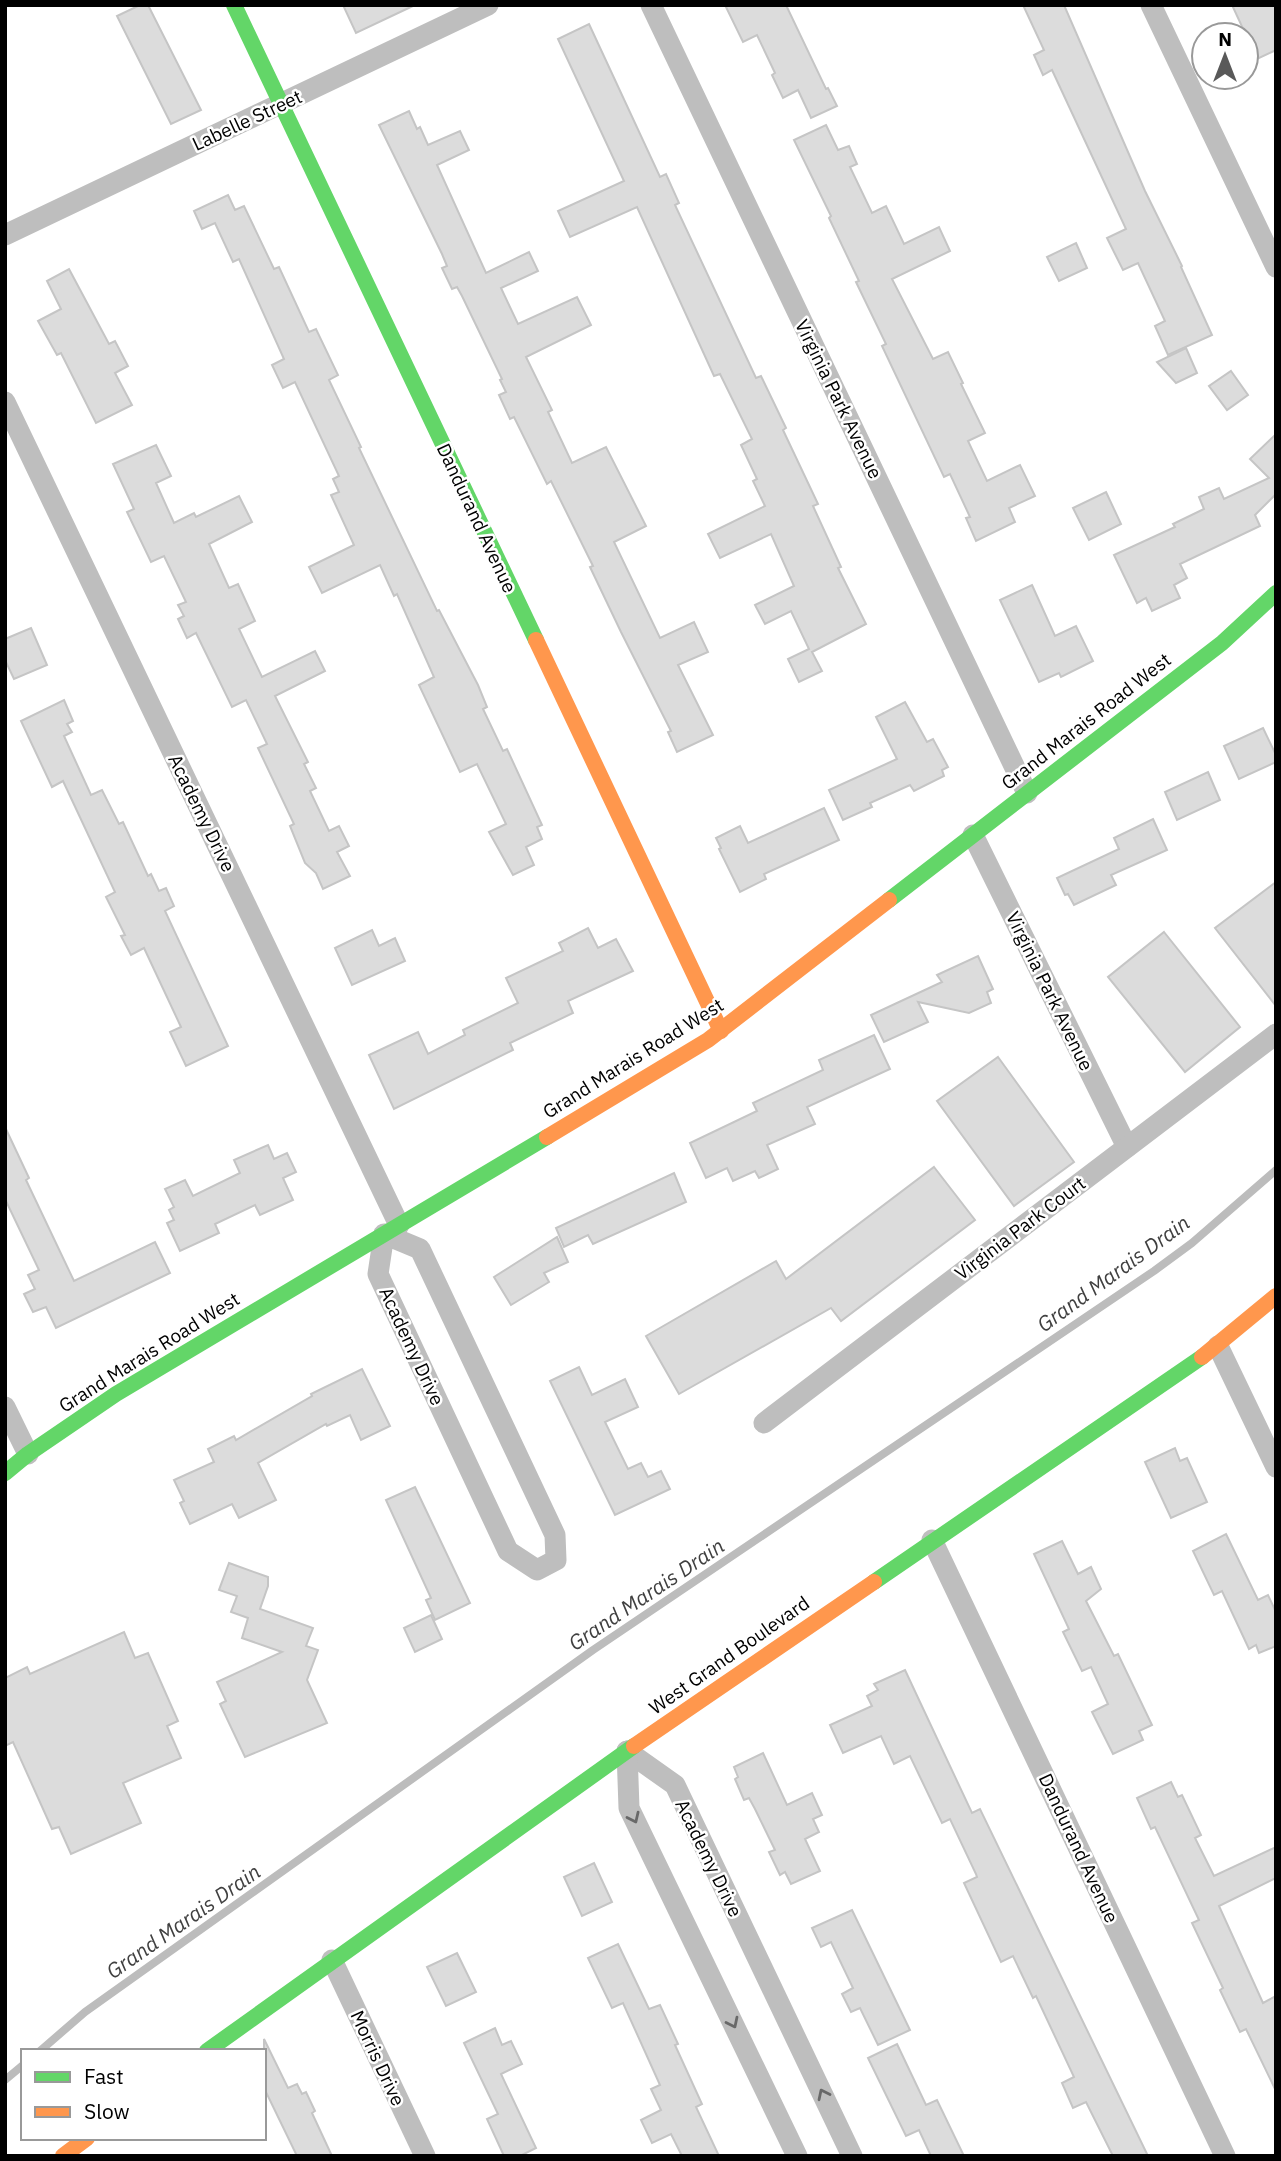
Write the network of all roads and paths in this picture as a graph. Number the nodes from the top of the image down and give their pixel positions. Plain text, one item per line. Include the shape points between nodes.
1 (234, 5) edge
2 (488, 5) edge
3 (651, 5) edge
4 (1151, 5) edge
5 (280, 104) junction
6 (5, 235) edge
7 (1276, 267) edge
8 (5, 402) edge
9 (1276, 593) edge
10 (1027, 793) junction
11 (974, 835) junction
12 (722, 1031) junction
13 (1276, 1034) edge
14 (1127, 1147) junction
15 (391, 1229) junction
16 (1276, 1296) edge
17 (1218, 1346) junction
18 (5, 1407) edge
19 (764, 1423) dead end
20 (28, 1454) junction
21 (1276, 1466) edge
22 (5, 1472) edge
23 (932, 1540) junction
24 (627, 1751) junction
25 (332, 1960) junction
26 (210, 2049) edge
27 (84, 2140) edge
28 (63, 2156) edge
29 (425, 2156) edge
30 (797, 2156) edge
31 (852, 2156) edge
32 (1225, 2156) edge

1 - 5 street, Dandurand Avenue
2 - 5 street, Labelle Street
3 - 10 street, Virginia Park Avenue
4 - 7 street
5 - 6 street, Labelle Street
5 - 12 street, Dandurand Avenue
8 - 15 street, Academy Drive
9 - 10 street, Grand Marais Road West via 1222,642
10 - 11 street, Grand Marais Road West
11 - 12 street, Grand Marais Road West
11 - 14 street, Virginia Park Avenue
12 - 15 street, Grand Marais Road West
13 - 14 street, Virginia Park Court
14 - 19 street, Virginia Park Court
15 - 15 street, Academy Drive via 378,1274 508,1551 537,1570 556,1560 555,1535 420,1249
15 - 20 street, Grand Marais Road West via 116,1394
16 - 17 street, West Grand Boulevard
17 - 21 street
17 - 23 street, West Grand Boulevard
18 - 20 street
20 - 22 street, Grand Marais Road West
23 - 24 street, West Grand Boulevard
23 - 32 street, Dandurand Avenue
24 - 25 street, West Grand Boulevard
24 -> 30 street via 629,1808
31 -> 24 street, Academy Drive via 675,1785
25 - 26 street, West Grand Boulevard
25 - 29 street, Morris Drive
27 - 28 street

